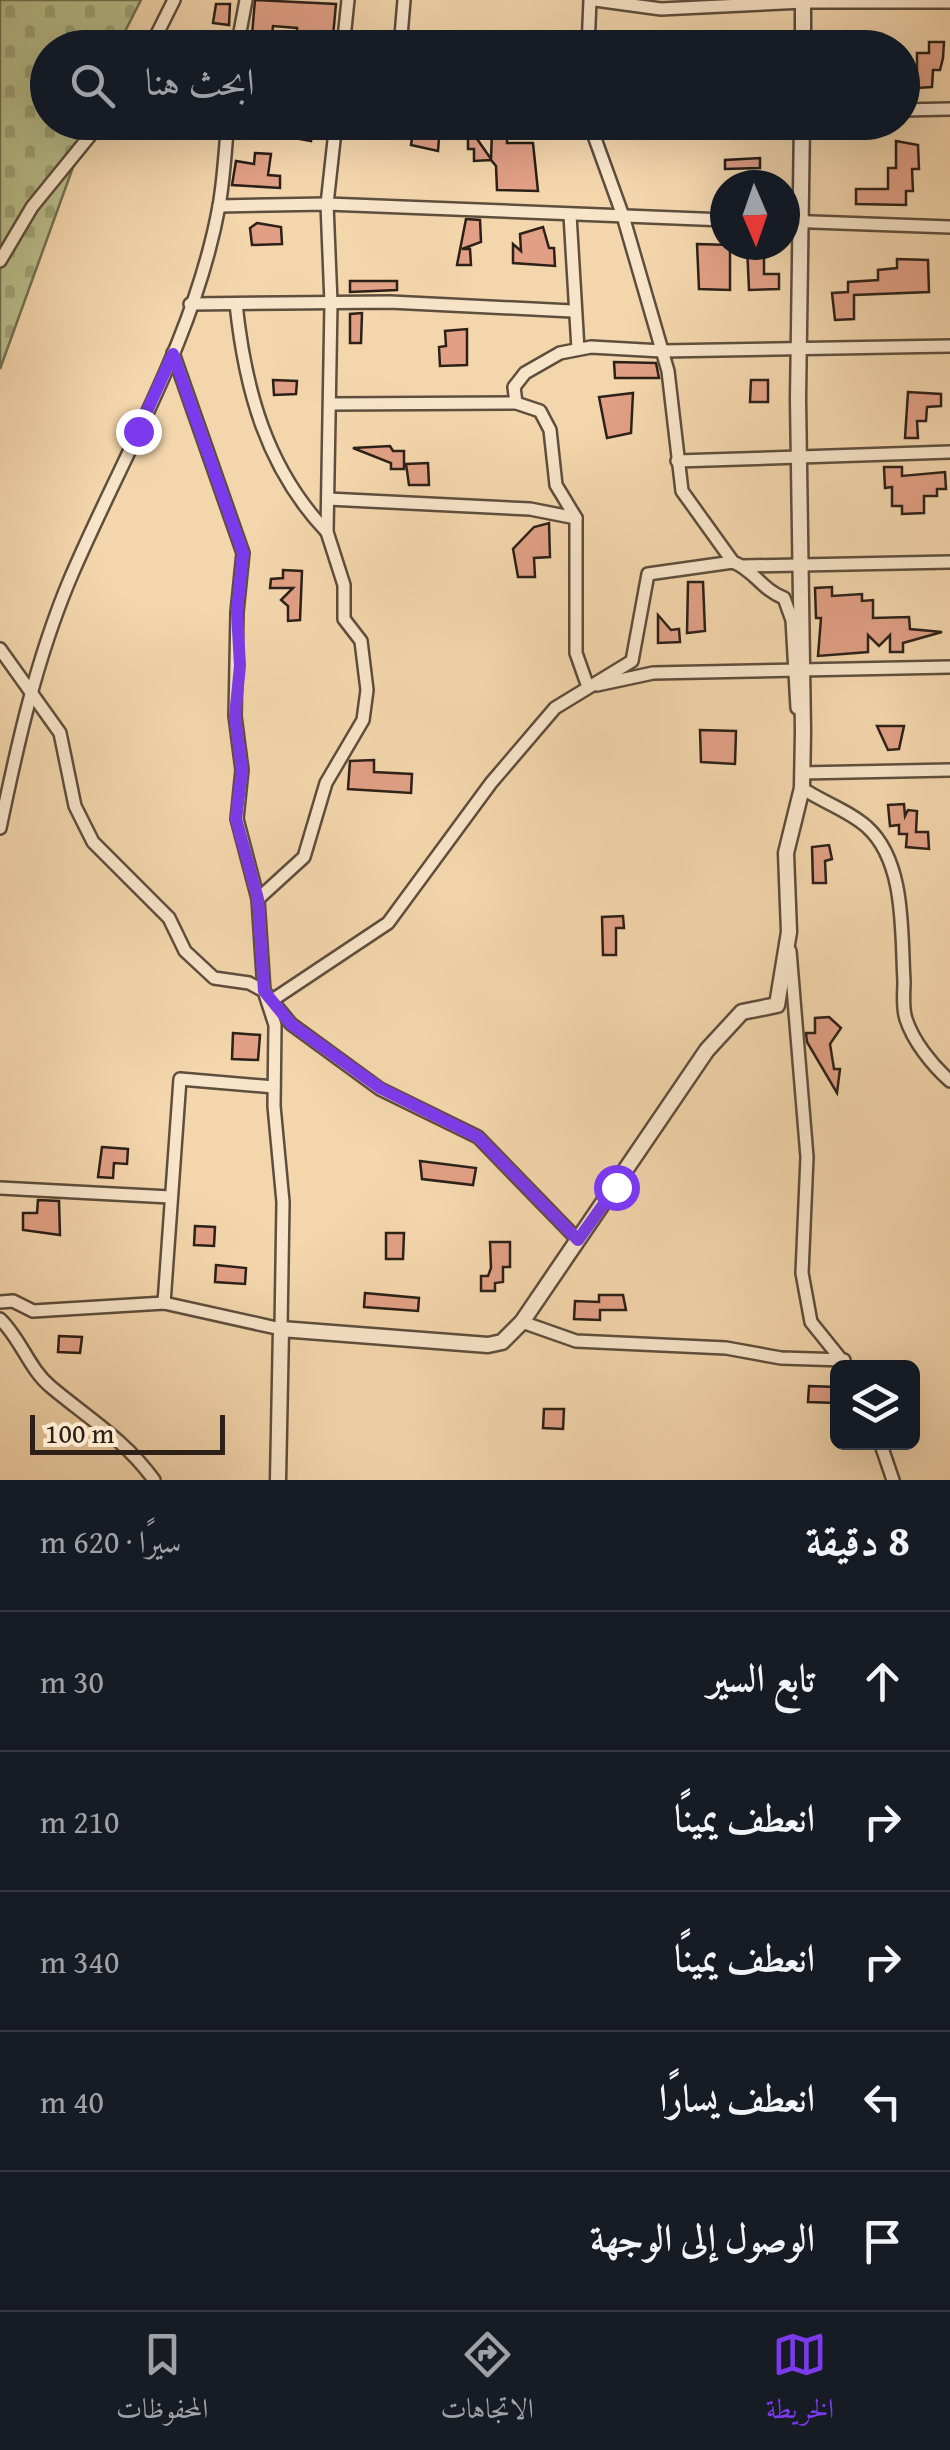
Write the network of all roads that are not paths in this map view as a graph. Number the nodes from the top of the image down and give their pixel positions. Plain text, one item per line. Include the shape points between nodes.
1 (174, 0) edge
2 (246, 0) edge
3 (348, 0) edge
4 (404, 0) edge
5 (593, 0) edge
6 (803, 1) edge
7 (950, 2) edge
8 (159, 30) edge
9 (240, 30) edge
10 (345, 30) edge
11 (402, 30) edge
12 (590, 30) edge
13 (803, 30) edge
14 (920, 110) edge
15 (950, 110) edge
16 (87, 140) edge
17 (226, 140) edge
18 (334, 140) edge
19 (596, 140) edge
20 (800, 140) edge
21 (798, 170) edge
22 (327, 204) junction
23 (219, 206) junction
24 (570, 216) junction
25 (623, 216) junction
26 (710, 219) edge
27 (800, 222) edge
28 (950, 227) edge
29 (0, 260) edge
30 (795, 260) edge
31 (331, 303) junction
32 (190, 304) junction
33 (236, 304) junction
34 (572, 310) junction
35 (950, 346) edge
36 (798, 348) junction
37 (578, 350) junction
38 (662, 350) junction
39 (173, 354) junction
40 (516, 403) junction
41 (331, 404) junction
42 (950, 452) edge
43 (798, 455) junction
44 (677, 461) junction
45 (328, 499) junction
46 (576, 518) junction
47 (327, 532) junction
48 (950, 562) edge
49 (738, 564) junction
50 (800, 564) junction
51 (0, 648) edge
52 (950, 668) edge
53 (799, 670) junction
54 (588, 687) junction
55 (29, 691) junction
56 (950, 770) edge
57 (801, 780) junction
58 (0, 828) edge
59 (258, 899) junction
60 (789, 932) junction
61 (267, 998) junction
62 (950, 1080) edge
63 (274, 1087) junction
64 (0, 1188) edge
65 (170, 1197) junction
66 (578, 1240) junction
67 (0, 1302) edge
68 (164, 1303) junction
69 (0, 1319) edge
70 (522, 1322) junction
71 (282, 1329) junction
72 (843, 1360) edge
73 (830, 1363) edge
74 (883, 1450) edge
75 (154, 1480) edge
76 (278, 1480) edge
77 (893, 1480) edge

1 - 8 street
2 - 9 street
3 - 10 street
4 - 11 street
5 - 6 street via 661,9
5 - 12 street
6 - 7 street
6 - 13 street
14 - 15 street
16 - 29 street
17 - 23 street
18 - 22 street
19 - 25 street
20 - 21 street
22 - 23 street
22 - 24 street
22 - 31 street
23 - 32 street
24 - 25 street
24 - 34 street
25 - 26 street
25 - 38 street
27 - 28 street
30 - 36 street
31 - 33 street
31 - 34 street
31 - 41 street
32 - 33 street
32 - 39 street
33 - 47 street via 249,396 298,499
34 - 37 street
35 - 36 street
36 - 38 street
36 - 43 street
37 - 38 street
37 - 40 street via 525,373 514,387
38 - 44 street via 675,404
39 - 55 street via 69,581
39 - 59 street via 243,553 236,819
40 - 41 street
40 - 46 street via 540,411 550,430 556,485
41 - 45 street
42 - 43 street
43 - 44 street
43 - 50 street
44 - 49 street via 682,491
45 - 46 street via 530,509
45 - 47 street
46 - 54 street via 576,653
47 - 59 street via 344,586 344,619 362,641 363,720 326,783 304,856
48 - 50 street
49 - 50 street
49 - 53 street via 767,592 784,598
49 - 54 street via 648,574 632,661
50 - 53 street
51 - 55 street
52 - 53 street
53 - 54 street via 652,674
53 - 57 street
54 - 61 street via 555,708 388,923
55 - 58 street
55 - 61 street via 60,733 74,806 93,842 168,918 185,951 214,978 249,982
56 - 57 street
57 - 60 street via 786,854
57 - 62 street via 866,825 887,858 900,928 904,1015
59 - 61 street
60 - 66 street via 778,1005 742,1012 707,1050
60 - 72 street via 807,1157 802,1273 812,1322
61 - 63 street via 275,1024
61 - 66 street via 291,1024 380,1088 478,1137
63 - 65 street via 180,1079
63 - 71 street via 283,1202
64 - 65 street
65 - 68 street
66 - 70 street
67 - 68 street via 33,1311
68 - 71 street
69 - 75 street via 49,1386 122,1441
70 - 71 street via 502,1342 488,1345
70 - 73 street via 576,1341 726,1348
71 - 76 street
74 - 77 street

